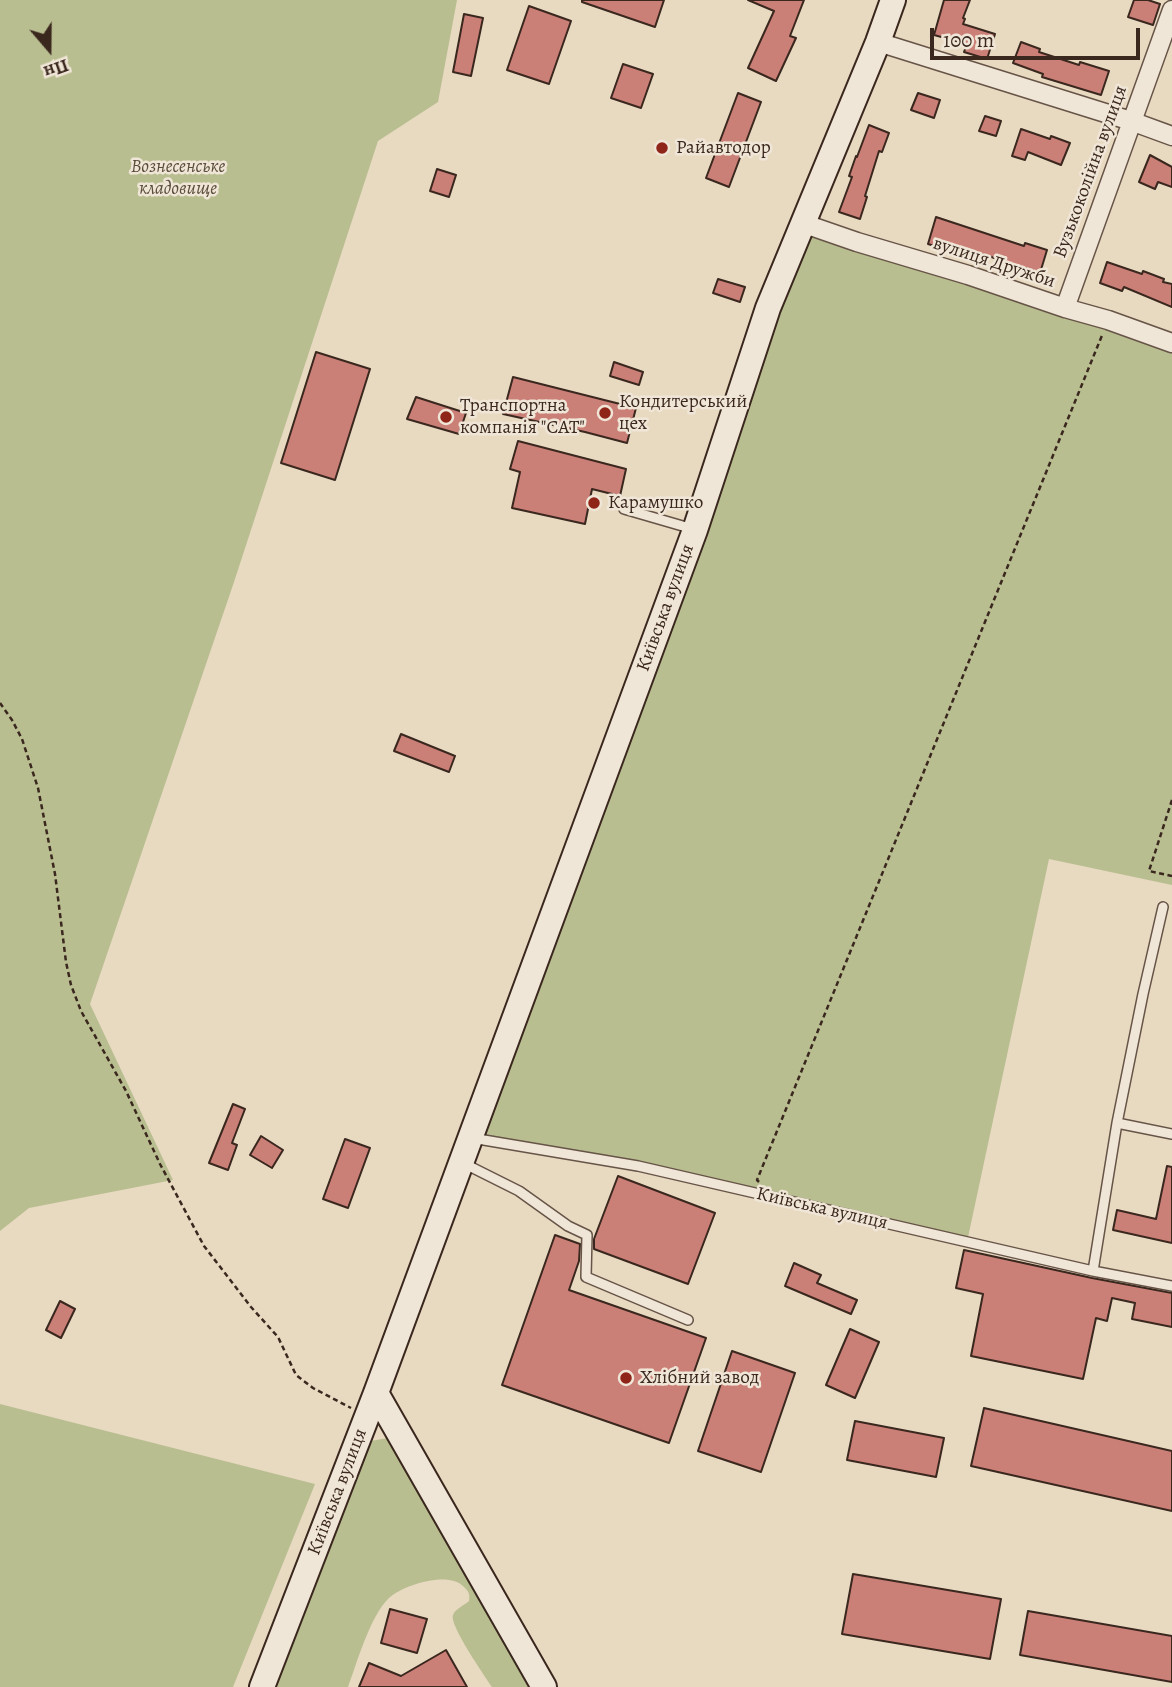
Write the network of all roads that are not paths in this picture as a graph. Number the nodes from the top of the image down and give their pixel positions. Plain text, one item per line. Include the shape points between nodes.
1 (893, 0) edge
2 (1172, 10) edge
3 (878, 42) junction
4 (1131, 121) junction
5 (1172, 136) edge
6 (802, 223) junction
7 (1065, 308) junction
8 (1172, 343) edge
9 (624, 509) dead end
10 (695, 530) junction
11 (1163, 906) dead end
12 (1117, 1124) junction
13 (1172, 1134) edge
14 (470, 1138) junction
15 (461, 1163) junction
16 (1093, 1271) junction
17 (1172, 1286) edge
18 (688, 1320) dead end
19 (376, 1393) junction
20 (262, 1687) edge
21 (544, 1687) edge

1 - 3 main road, Київська вулиця
2 - 4 street, Вузькоколійна вулиця
3 - 4 street
3 - 6 main road, Київська вулиця
4 - 5 street
4 - 7 street, Вузькоколійна вулиця
6 - 7 street, вулиця Дружби
6 - 10 main road, Київська вулиця via 768,308
7 - 8 street, вулиця Дружби
9 - 10 lane
10 - 14 main road, Київська вулиця
11 - 12 lane
12 - 13 lane
12 - 16 lane
14 - 15 main road, Київська вулиця
14 - 16 lane, Київська вулиця via 638,1166
15 - 18 lane via 519,1191 587,1235 586,1277
15 - 19 main road, Київська вулиця
16 - 17 lane, Київська вулиця
19 - 20 main road, Київська вулиця
19 - 21 main road

